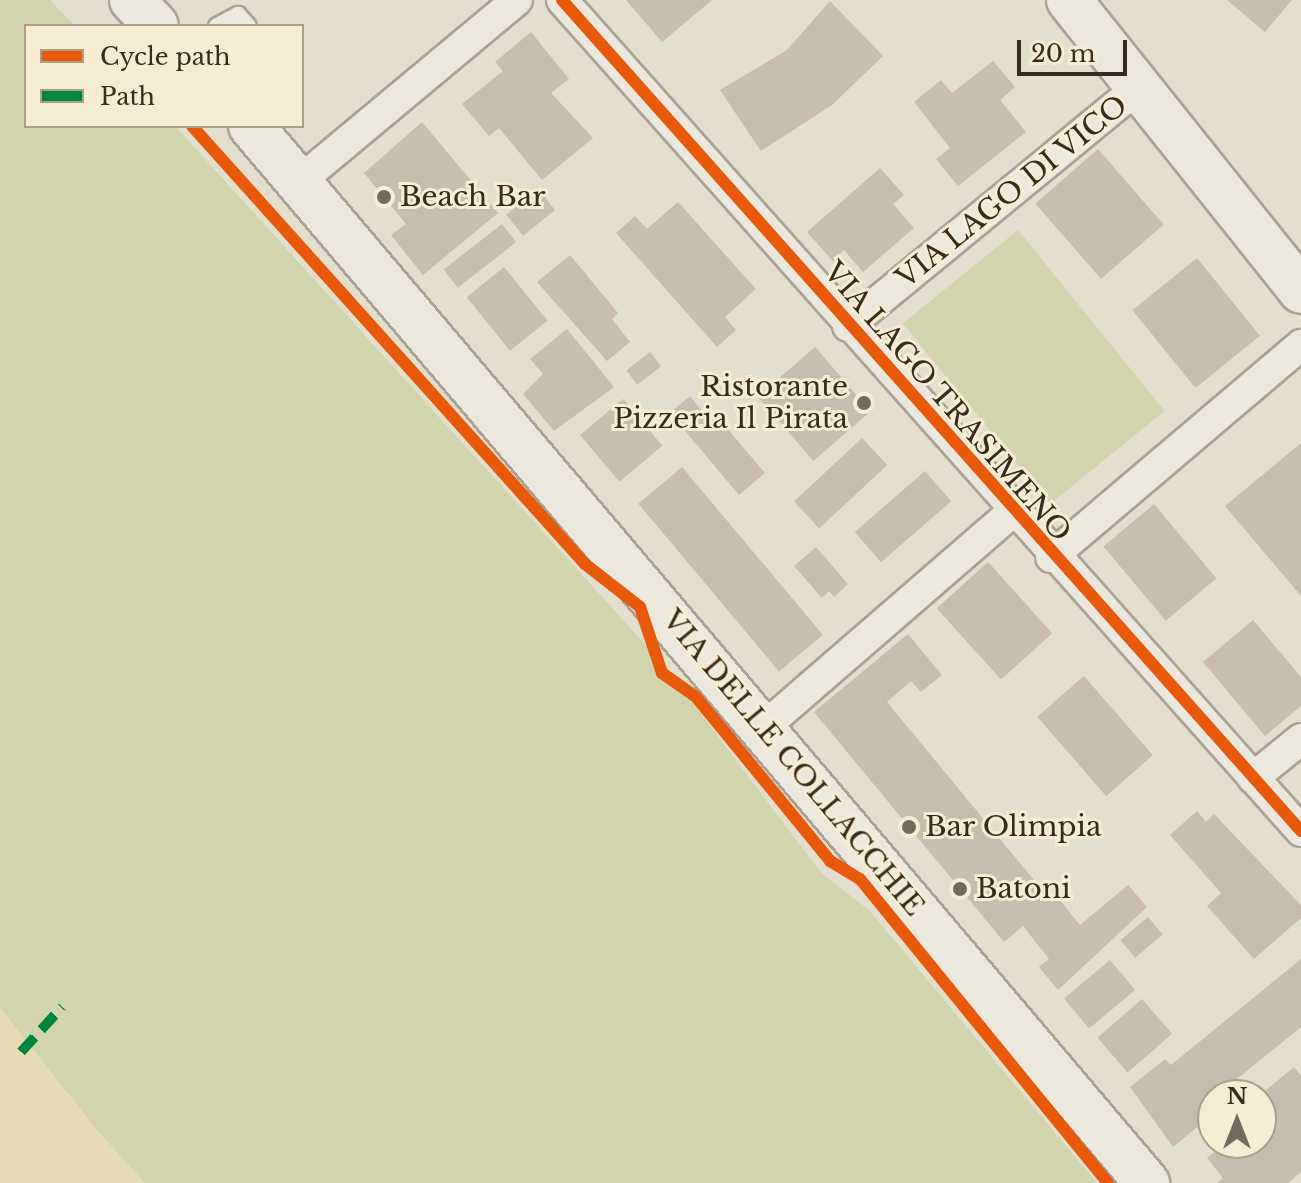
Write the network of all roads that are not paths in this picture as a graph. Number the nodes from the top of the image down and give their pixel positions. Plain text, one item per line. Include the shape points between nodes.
1 (132, 0) edge
2 (517, 0) edge
3 (562, 0) edge
4 (1069, 0) edge
5 (154, 24) edge
6 (221, 24) edge
7 (246, 24) edge
8 (1139, 87) junction
9 (255, 128) edge
10 (301, 180) junction
11 (1301, 291) edge
12 (848, 326) junction
13 (1301, 345) edge
14 (1011, 513) junction
15 (1051, 557) junction
16 (763, 728) junction
17 (1301, 739) edge
18 (1253, 778) junction
19 (1301, 831) edge
20 (1147, 1183) edge

1 - 5 main road
2 - 10 street
3 - 12 street, VIA LAGO TRASIMENO
4 - 8 main road
6 - 7 lane via 238,15
8 - 11 main road
8 - 12 street, VIA LAGO DI VICO
9 - 10 main road, VIA DELLE COLLACCHIE
10 - 16 main road, VIA DELLE COLLACCHIE
12 - 14 street, VIA LAGO TRASIMENO
13 - 15 street
14 - 15 street, VIA LAGO TRASIMENO
14 - 16 street
15 - 18 street, VIA LAGO TRASIMENO
16 - 20 main road, VIA DELLE COLLACCHIE
17 - 18 street
18 - 19 street, VIA LAGO TRASIMENO

